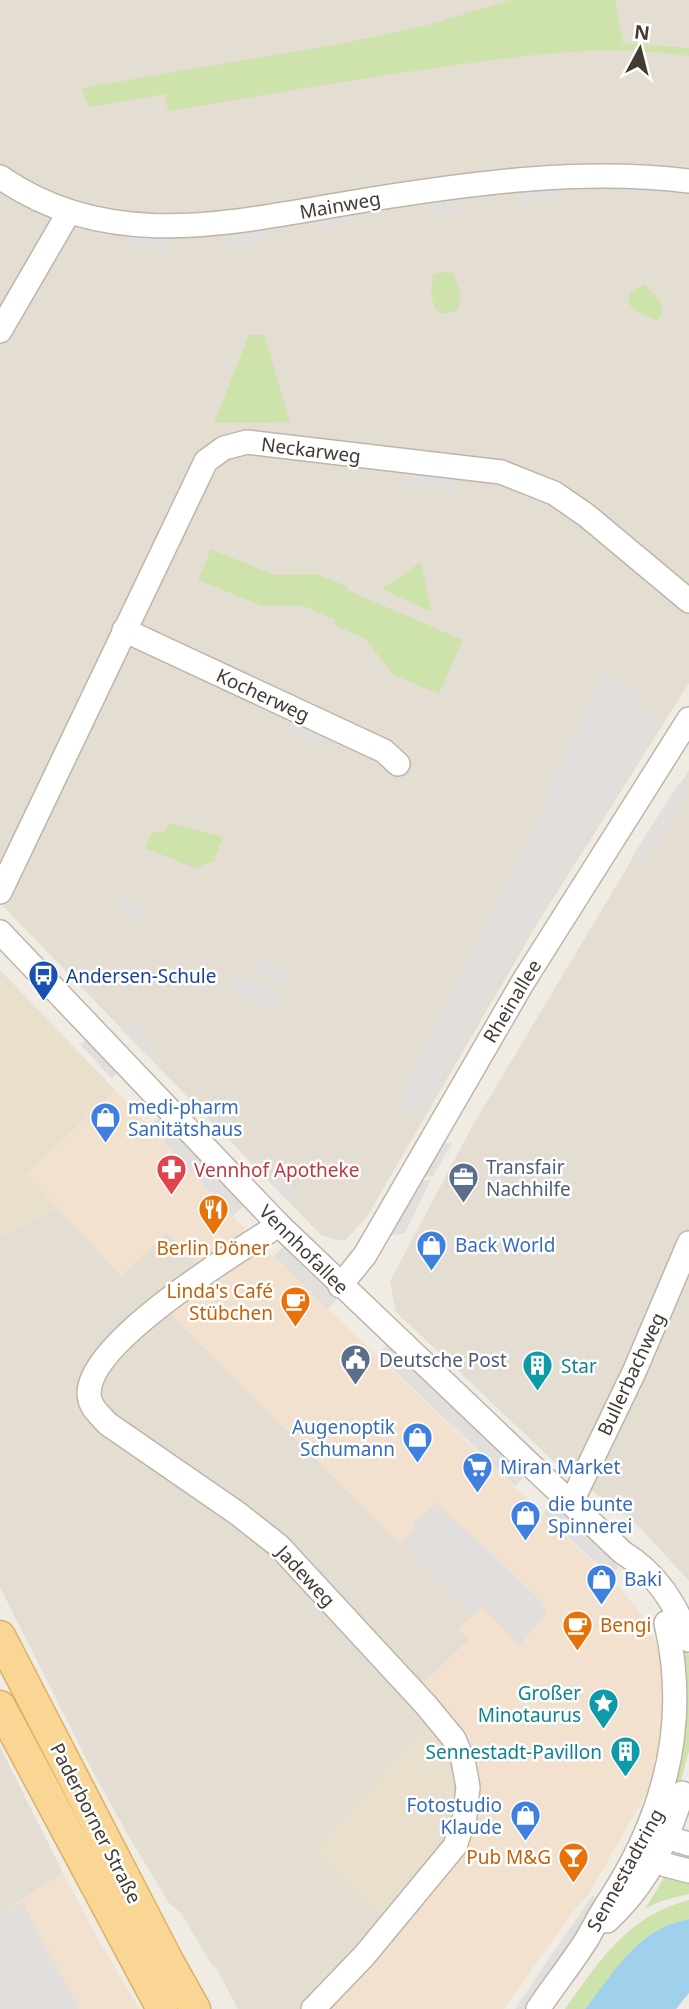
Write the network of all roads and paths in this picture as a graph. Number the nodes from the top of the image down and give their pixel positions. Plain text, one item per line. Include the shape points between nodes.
1 (0, 177) edge
2 (689, 181) edge
3 (69, 212) junction
4 (0, 331) edge
5 (689, 601) edge
6 (124, 630) junction
7 (689, 719) edge
8 (398, 764) dead end
9 (0, 892) edge
10 (0, 932) edge
11 (279, 1225) junction
12 (689, 1243) edge
13 (340, 1286) junction
14 (571, 1503) junction
15 (622, 1552) junction
16 (0, 1636) edge
17 (689, 1640) edge
18 (0, 1706) edge
19 (689, 1770) edge
20 (666, 1837) junction
21 (689, 1844) edge
22 (647, 1856) junction
23 (689, 1871) edge
24 (162, 2009) edge
25 (195, 2009) edge
26 (313, 2009) edge
27 (538, 2009) edge

1 - 3 street, Mainweg
2 - 3 street, Mainweg via 630,174 541,178 190,226 118,224
3 - 4 street
5 - 6 street, Neckarweg via 586,515 521,478 247,442 223,449 206,461
6 - 8 street, Kocherweg via 384,751
6 - 9 street, Neckarweg
7 - 13 street, Rheinallee via 523,982 365,1255
10 - 11 street, Vennhofallee
11 - 13 street, Vennhofallee
11 - 26 street, Jadeweg via 207,1269 149,1315 105,1359 92,1379 89,1395 92,1408 108,1424 279,1546 426,1705 454,1739 463,1760 468,1787 456,1846
12 - 14 street, Bullerbachweg
13 - 14 street, Vennhofallee
14 - 15 street, Vennhofallee
15 - 17 street via 642,1565 662,1588
15 - 22 street, Sennestadtring via 666,1622 676,1644 684,1688 683,1725 673,1772
16 - 25 main road, Paderborner Straße
18 - 24 main road, Paderborner Straße
19 - 20 street, Sennestadtring
20 - 21 street
20 - 22 street, Sennestadtring
22 - 23 street
22 - 27 street, Sennestadtring

